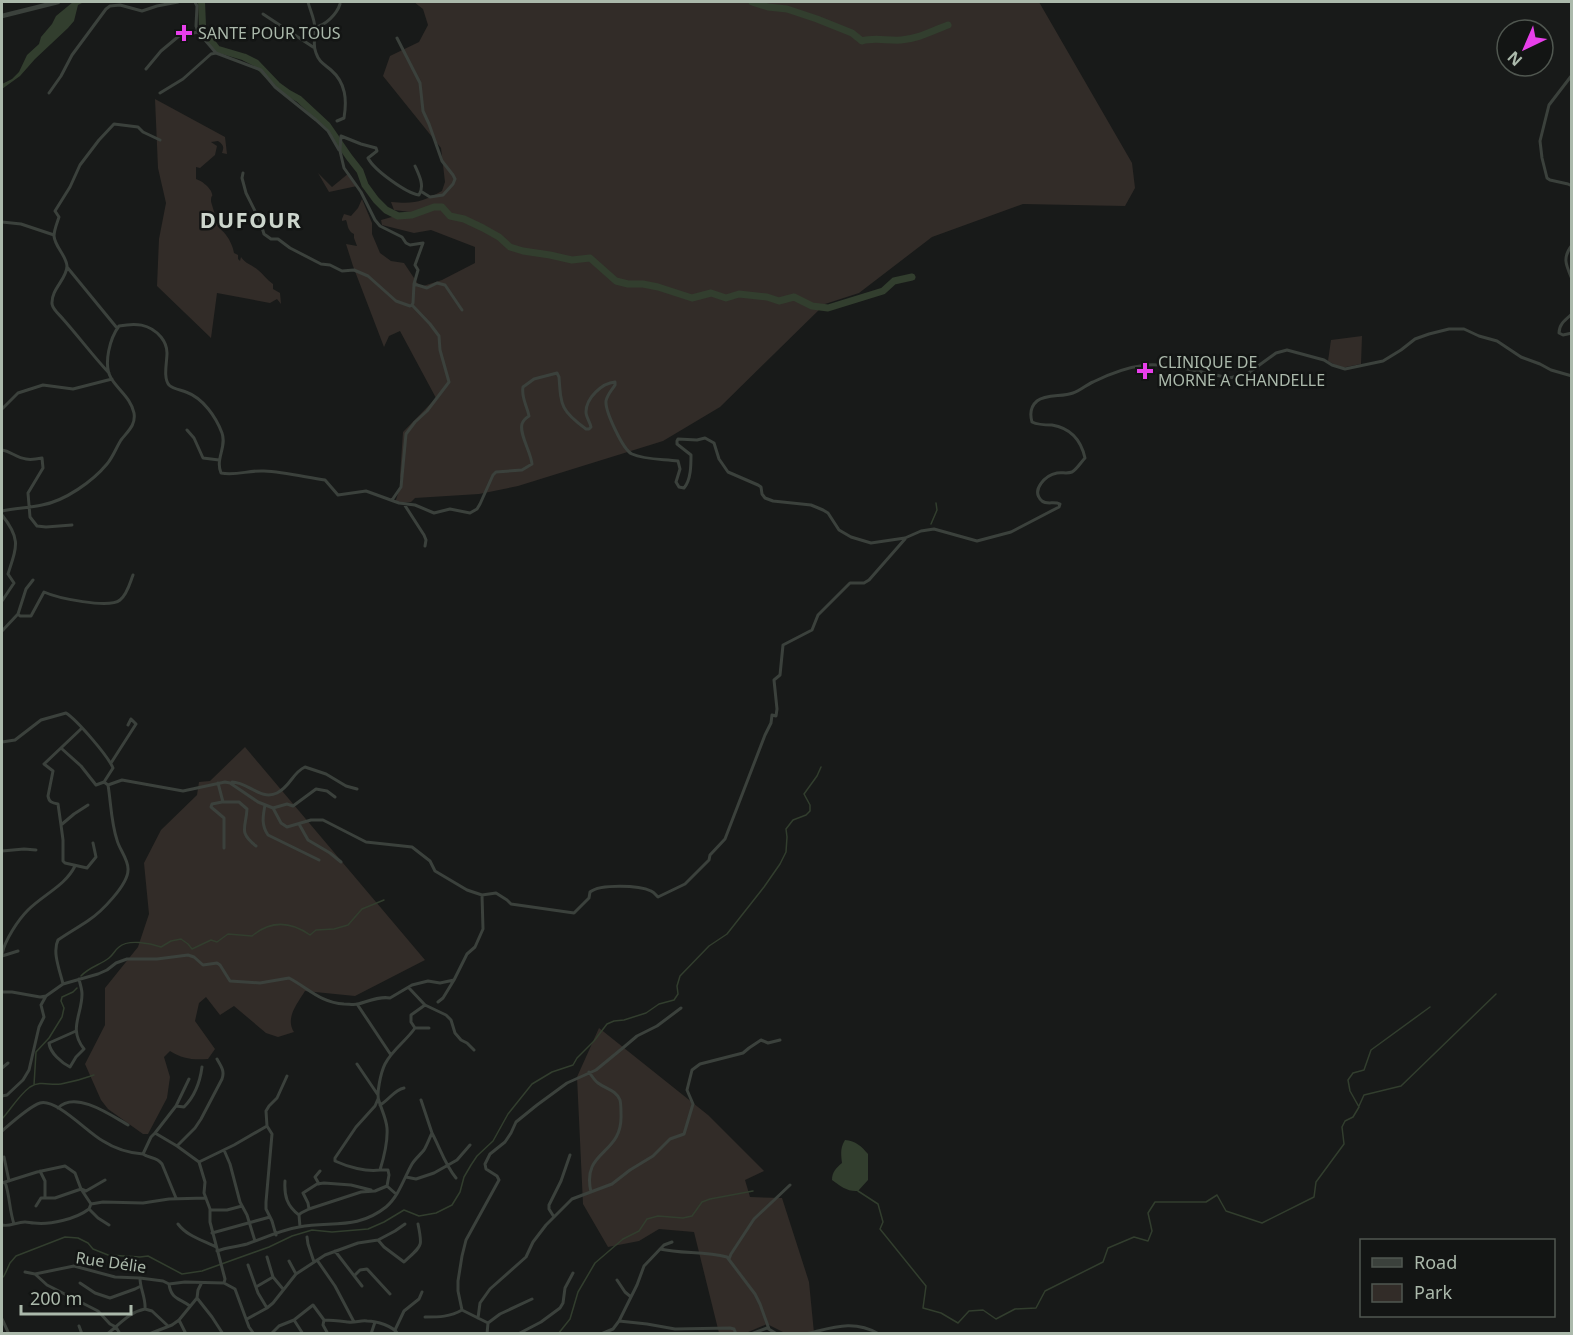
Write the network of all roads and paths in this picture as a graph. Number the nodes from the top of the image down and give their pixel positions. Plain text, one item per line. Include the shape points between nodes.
1 (58, 2) edge
2 (178, 2) edge
3 (195, 2) edge
4 (308, 2) edge
5 (340, 4) dead end
6 (263, 14) dead end
7 (2, 16) edge
8 (315, 27) junction
9 (198, 32) junction
10 (397, 38) dead end
11 (313, 47) junction
12 (216, 53) junction
13 (146, 69) dead end
14 (1572, 75) edge
15 (49, 93) dead end
16 (160, 93) dead end
17 (337, 121) dead end
18 (160, 140) dead end
19 (340, 151) junction
20 (415, 166) dead end
21 (243, 173) dead end
22 (1572, 186) edge
23 (422, 192) junction
24 (2, 222) edge
25 (54, 235) junction
26 (1572, 245) edge
27 (67, 267) junction
28 (1572, 279) edge
29 (414, 284) junction
30 (412, 305) junction
31 (462, 310) dead end
32 (1572, 314) edge
33 (117, 328) junction
34 (1572, 333) edge
35 (110, 374) junction
36 (1572, 375) edge
37 (112, 379) junction
38 (2, 409) edge
39 (188, 430) dead end
40 (2, 450) edge
41 (219, 460) junction
42 (392, 501) junction
43 (404, 504) junction
44 (28, 507) junction
45 (2, 515) edge
46 (72, 525) dead end
47 (905, 538) junction
48 (425, 546) dead end
49 (133, 575) dead end
50 (33, 580) dead end
51 (2, 601) edge
52 (18, 614) junction
53 (2, 631) edge
54 (128, 725) dead end
55 (82, 728) junction
56 (2, 742) edge
57 (61, 748) junction
58 (111, 763) junction
59 (106, 783) junction
60 (218, 783) junction
61 (230, 783) junction
62 (357, 789) dead end
63 (335, 797) dead end
64 (223, 802) junction
65 (88, 805) dead end
66 (265, 805) junction
67 (273, 808) junction
68 (298, 824) junction
69 (61, 825) junction
70 (93, 843) dead end
71 (256, 846) dead end
72 (224, 848) dead end
73 (36, 850) dead end
74 (2, 851) edge
75 (320, 860) dead end
76 (341, 862) dead end
77 (75, 866) junction
78 (482, 895) junction
79 (2, 938) edge
80 (4, 943) junction
81 (18, 951) dead end
82 (2, 955) edge
83 (80, 979) junction
84 (454, 980) junction
85 (63, 984) junction
86 (409, 988) junction
87 (2, 992) edge
88 (46, 996) junction
89 (438, 1002) dead end
90 (357, 1004) junction
91 (425, 1005) junction
92 (681, 1008) dead end
93 (415, 1028) junction
94 (429, 1028) dead end
95 (76, 1031) junction
96 (780, 1040) dead end
97 (474, 1050) dead end
98 (391, 1055) junction
99 (217, 1059) dead end
100 (8, 1063) dead end
101 (357, 1065) dead end
102 (202, 1067) dead end
103 (2, 1068) edge
104 (590, 1072) junction
105 (287, 1076) dead end
106 (189, 1079) dead end
107 (404, 1088) dead end
108 (2, 1096) edge
109 (378, 1097) junction
110 (421, 1100) dead end
111 (380, 1105) junction
112 (176, 1106) junction
113 (57, 1107) junction
114 (128, 1125) dead end
115 (267, 1126) junction
116 (2, 1131) edge
117 (155, 1133) junction
118 (432, 1133) junction
119 (470, 1145) dead end
120 (177, 1146) junction
121 (224, 1150) junction
122 (143, 1154) junction
123 (570, 1155) dead end
124 (4, 1157) dead end
125 (199, 1162) junction
126 (447, 1165) junction
127 (380, 1170) junction
128 (40, 1171) junction
129 (320, 1171) dead end
130 (406, 1176) junction
131 (456, 1178) dead end
132 (105, 1180) dead end
133 (285, 1181) dead end
134 (5, 1182) edge
135 (319, 1184) junction
136 (790, 1185) dead end
137 (387, 1186) junction
138 (81, 1189) junction
139 (372, 1191) junction
140 (591, 1192) junction
141 (396, 1194) junction
142 (45, 1197) junction
143 (176, 1198) junction
144 (206, 1198) junction
145 (91, 1204) junction
146 (36, 1206) dead end
147 (242, 1206) junction
148 (89, 1209) junction
149 (309, 1209) junction
150 (210, 1210) junction
151 (299, 1215) junction
152 (270, 1217) junction
153 (554, 1217) junction
154 (250, 1223) junction
155 (14, 1224) junction
156 (178, 1224) dead end
157 (405, 1224) dead end
158 (417, 1224) dead end
159 (2, 1225) edge
160 (109, 1225) dead end
161 (300, 1227) junction
162 (212, 1233) junction
163 (276, 1234) junction
164 (307, 1237) dead end
165 (378, 1240) junction
166 (255, 1241) junction
167 (672, 1242) dead end
168 (216, 1249) junction
169 (660, 1249) junction
170 (335, 1251) junction
171 (267, 1257) dead end
172 (729, 1259) junction
173 (289, 1261) dead end
174 (316, 1261) junction
175 (248, 1265) dead end
176 (26, 1272) dead end
177 (573, 1273) dead end
178 (35, 1274) junction
179 (296, 1274) junction
180 (355, 1275) junction
181 (273, 1277) junction
182 (140, 1278) junction
183 (617, 1280) dead end
184 (225, 1281) junction
185 (80, 1283) dead end
186 (169, 1284) junction
187 (201, 1284) junction
188 (141, 1286) junction
189 (362, 1286) dead end
190 (256, 1287) junction
191 (284, 1289) junction
192 (422, 1292) dead end
193 (390, 1294) dead end
194 (631, 1297) junction
195 (197, 1298) junction
196 (532, 1299) dead end
197 (190, 1306) junction
198 (267, 1308) junction
199 (145, 1309) junction
200 (462, 1310) junction
201 (425, 1317) dead end
202 (478, 1318) junction
203 (2, 1319) edge
204 (247, 1319) junction
205 (179, 1320) junction
206 (294, 1320) junction
207 (324, 1320) junction
208 (354, 1322) junction
209 (375, 1322) junction
210 (619, 1322) junction
211 (488, 1323) junction
212 (79, 1326) dead end
213 (168, 1326) junction
214 (116, 1327) junction
215 (769, 1329) junction
216 (397, 1332) edge
217 (9, 1334) edge
218 (82, 1334) edge
219 (107, 1334) edge
220 (120, 1334) edge
221 (149, 1334) edge
222 (186, 1334) edge
223 (223, 1334) edge
224 (254, 1334) edge
225 (271, 1334) edge
226 (303, 1334) edge
227 (328, 1334) edge
228 (371, 1334) edge
229 (487, 1334) edge
230 (518, 1334) edge
231 (601, 1334) edge
232 (736, 1334) edge
233 (751, 1334) edge
234 (777, 1334) edge
235 (805, 1334) edge
236 (879, 1334) edge

1 - 7 street
2 - 15 street via 142,11 110,6
3 - 9 street
4 - 8 street
5 - 8 street via 322,27
6 - 11 street
8 - 11 street
9 - 12 street
9 - 13 street via 179,36
10 - 23 street via 420,83 423,111 442,161 454,179 443,195 430,197
11 - 17 street via 318,60 341,81 345,93 344,118
12 - 16 street
12 - 19 street via 261,70 275,87 328,131
14 - 22 street via 1549,105 1540,141 1547,178
18 - 25 street via 131,125 110,127 80,165 58,204
19 - 23 street via 341,136 376,148 368,158 381,173 413,194
19 - 29 street via 345,168 380,226 410,245 423,243 415,265 418,270
20 - 23 street
21 - 30 street via 246,193 264,234 321,264 368,276 396,301
24 - 25 street
25 - 27 street
26 - 28 street via 1565,260
27 - 33 street
27 - 35 street via 52,304
29 - 30 street
29 - 31 street via 427,288 437,283 445,285
30 - 42 street via 439,336 449,380 406,434 401,487
32 - 34 street via 1562,323 1559,333
33 - 35 street via 109,351
33 - 41 street via 135,323 152,328 165,342 167,380 171,387 189,393 217,422 223,436
35 - 37 street
36 - 47 street via 1551,370 1497,341 1464,329 1429,334 1383,360 1345,369 1287,350 1238,377 1163,365 1124,370 1074,393 1047,397 1033,406 1032,422 1069,430 1083,450 1085,458 1075,470 1049,475 1038,486 1041,500 1056,502 1059,507 1011,532 977,541 934,529
37 - 38 street via 73,389 43,385 18,393
37 - 44 street via 128,399 134,424 96,475 58,501
39 - 41 street via 203,458
40 - 44 street via 24,459 42,458 43,468 28,493
41 - 42 street via 221,473 255,470 325,480 338,495 366,491
42 - 43 street
43 - 47 street via 434,513 450,509 470,513 477,509 496,472 522,470 532,464 523,435 522,424 529,416 523,387 553,373 559,376 563,408 586,429 591,427 587,405 601,386 615,382 606,403 625,448 631,454 678,461 679,487 687,484 691,455 676,441 705,438 714,443 728,472 758,485 765,498 823,510 839,530 861,540 872,543
43 - 48 street via 424,535
44 - 45 street
44 - 46 street via 37,526
45 - 51 street via 17,547 8,573 14,583
47 - 78 street via 869,580 850,583 818,615 812,630 783,645 780,675 774,680 776,716 772,715 725,839 685,884 658,897 650,891 619,886 595,888 574,913 511,904 496,893
49 - 52 street via 118,602 93,603 44,592 31,616
50 - 52 street
52 - 53 street
54 - 58 street via 131,719 136,724
55 - 56 street via 63,714 41,720 15,740
55 - 57 street
55 - 58 street
57 - 59 street via 96,785
57 - 69 street via 44,764 53,771 48,796 58,804
58 - 59 street via 113,770
59 - 60 street via 122,780 183,791
59 - 85 street via 116,838 128,864 128,875 103,909 56,942
60 - 61 street
60 - 64 street
61 - 62 street via 243,784 263,794 276,794 305,767
61 - 66 street
63 - 67 street via 316,789 293,806
64 - 71 street via 239,802 245,807 244,829 248,840
64 - 72 street via 212,807 225,818
65 - 69 street
66 - 67 street
66 - 75 street via 263,820 268,835
67 - 68 street via 283,825
68 - 76 street via 308,840
68 - 78 street via 322,820 366,842 412,847 430,861 435,871
69 - 77 street via 63,861
70 - 77 street via 96,857 92,863 87,868
73 - 74 street
77 - 80 street via 66,880 27,911
78 - 84 street via 483,929
79 - 80 street
80 - 82 street
81 - 82 street
83 - 85 street
83 - 90 street via 98,975 127,959 188,955 203,964 220,964 230,981 260,984 289,978 323,1000
83 - 95 street via 82,995
84 - 86 street via 428,981
84 - 89 street
85 - 88 street
86 - 90 street via 390,998
86 - 91 street
87 - 88 street
88 - 108 street via 29,1070 23,1080
90 - 98 street
91 - 93 street via 411,1015
91 - 97 street via 446,1015 455,1033
92 - 104 street
93 - 94 street
93 - 98 street
95 - 95 street via 84,1049 70,1067 49,1048 49,1043
96 - 140 street via 761,1040 743,1053 700,1064 692,1070 687,1090 693,1104 684,1134 670,1139 653,1156 612,1184
98 - 109 street via 384,1066
99 - 120 street via 224,1075 195,1128
100 - 103 street
101 - 109 street
102 - 112 street via 192,1098 184,1107
104 - 140 street via 600,1085 617,1096 622,1119 618,1136 590,1171
104 - 200 street via 559,1088 521,1117 505,1142 490,1154 486,1169 500,1180 466,1240 458,1281
105 - 115 street via 266,1111
106 - 112 street
107 - 111 street
109 - 111 street
109 - 127 street via 335,1161
110 - 118 street
111 - 127 street via 387,1131
112 - 117 street
113 - 114 street via 82,1101
113 - 116 street via 47,1103 34,1106
113 - 122 street via 103,1142
115 - 121 street
115 - 152 street via 272,1134 266,1202
117 - 120 street
117 - 122 street
118 - 126 street
118 - 130 street
119 - 126 street
120 - 125 street
121 - 125 street
121 - 147 street
122 - 143 street via 162,1164
123 - 153 street via 549,1205
124 - 134 street
125 - 144 street
126 - 130 street via 424,1177
126 - 131 street
127 - 137 street via 388,1170
128 - 134 street
128 - 138 street via 65,1166 75,1173
128 - 142 street via 45,1181
129 - 135 street via 315,1177
130 - 141 street
132 - 138 street via 86,1191
133 - 151 street via 286,1199
134 - 155 street
135 - 139 street via 351,1185
135 - 149 street via 303,1193
136 - 172 street via 758,1214
137 - 139 street
137 - 141 street
138 - 142 street via 55,1198
138 - 145 street
139 - 149 street
140 - 153 street via 572,1199
141 - 161 street via 387,1206 357,1222
142 - 146 street
143 - 144 street
143 - 145 street
144 - 150 street
145 - 148 street
147 - 150 street
147 - 154 street
148 - 155 street via 61,1221
148 - 160 street
149 - 151 street
150 - 162 street
151 - 161 street
152 - 154 street
152 - 163 street
153 - 202 street via 526,1257 490,1289 480,1303
154 - 162 street
154 - 166 street
155 - 159 street
156 - 168 street
157 - 165 street
158 - 165 street via 421,1242 404,1262
161 - 163 street
162 - 168 street
163 - 166 street
164 - 174 street
165 - 170 street
166 - 168 street
167 - 169 street
168 - 184 street
169 - 172 street via 705,1252
169 - 194 street via 644,1266
170 - 174 street
170 - 180 street
171 - 181 street
172 - 215 street via 755,1294
173 - 179 street
174 - 179 street
174 - 208 street
175 - 190 street
176 - 178 street, Rue Délie
177 - 230 street via 560,1308
178 - 182 street, Rue Délie via 74,1266 115,1277
178 - 214 street via 47,1285 98,1311
179 - 191 street
180 - 189 street
180 - 193 street via 367,1269
181 - 190 street
181 - 191 street
182 - 186 street, Rue Délie
182 - 188 street
183 - 194 street
184 - 187 street, Rue Délie
184 - 204 street via 235,1288
185 - 188 street via 110,1298
186 - 187 street, Rue Délie
186 - 197 street via 174,1298
187 - 195 street
188 - 199 street
190 - 198 street
191 - 198 street
192 - 216 street via 405,1311
194 - 210 street
195 - 197 street
195 - 223 street
196 - 211 street
197 - 205 street
198 - 204 street
199 - 213 street
199 - 214 street via 128,1316
200 - 201 street via 445,1317
200 - 202 street
202 - 211 street
203 - 217 street
204 - 224 street
205 - 213 street
205 - 222 street
206 - 207 street via 313,1305
206 - 225 street
206 - 226 street
207 - 208 street
207 - 227 street
208 - 209 street
209 - 216 street
209 - 228 street
210 - 231 street
210 - 232 street via 675,1329 730,1328
211 - 229 street
212 - 218 street
213 - 221 street
214 - 219 street
214 - 220 street
215 - 233 street
215 - 234 street
235 - 236 street via 859,1325

